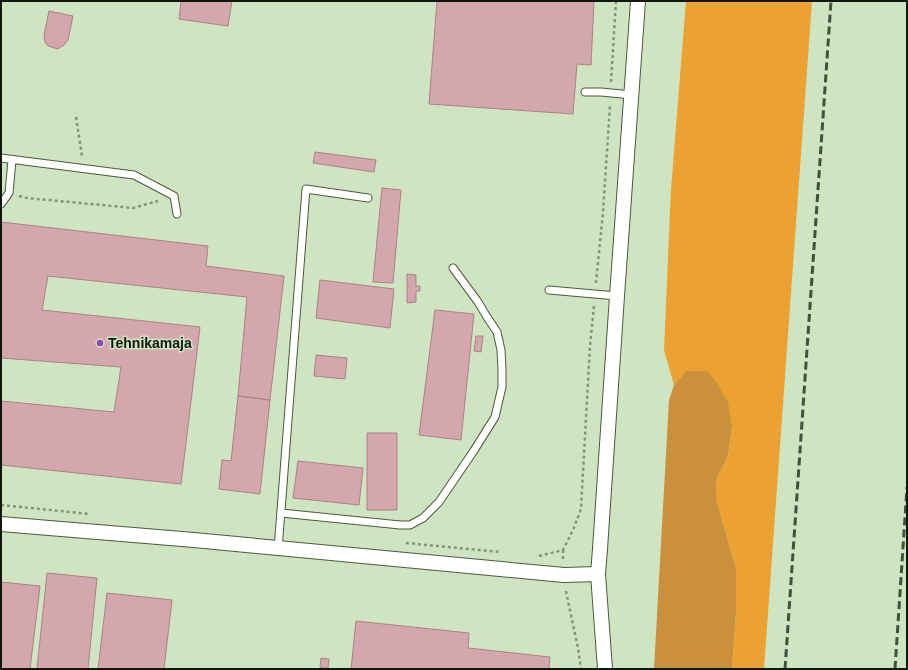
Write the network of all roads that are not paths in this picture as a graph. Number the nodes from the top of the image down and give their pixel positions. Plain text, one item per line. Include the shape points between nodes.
1 (638, 1) edge
2 (585, 92) dead end
3 (632, 95) junction
4 (1, 158) edge
5 (12, 160) junction
6 (83, 168) junction
7 (87, 176) dead end
8 (368, 198) dead end
9 (1, 204) edge
10 (177, 214) dead end
11 (453, 268) dead end
12 (549, 290) dead end
13 (617, 296) junction
14 (281, 513) junction
15 (1, 524) edge
16 (278, 549) junction
17 (598, 574) junction
18 (605, 669) edge

1 - 3 street
2 - 3 lane
3 - 13 street
4 - 5 lane
5 - 6 lane
5 - 9 lane via 9,193
6 - 7 lane
6 - 10 lane via 134,175 174,196
8 - 14 lane via 306,189
11 - 14 lane via 497,332 501,350 502,387 495,417 440,502 423,518 410,525
12 - 13 lane
13 - 17 street
14 - 16 lane
15 - 16 street
16 - 17 street via 564,575
17 - 18 street

